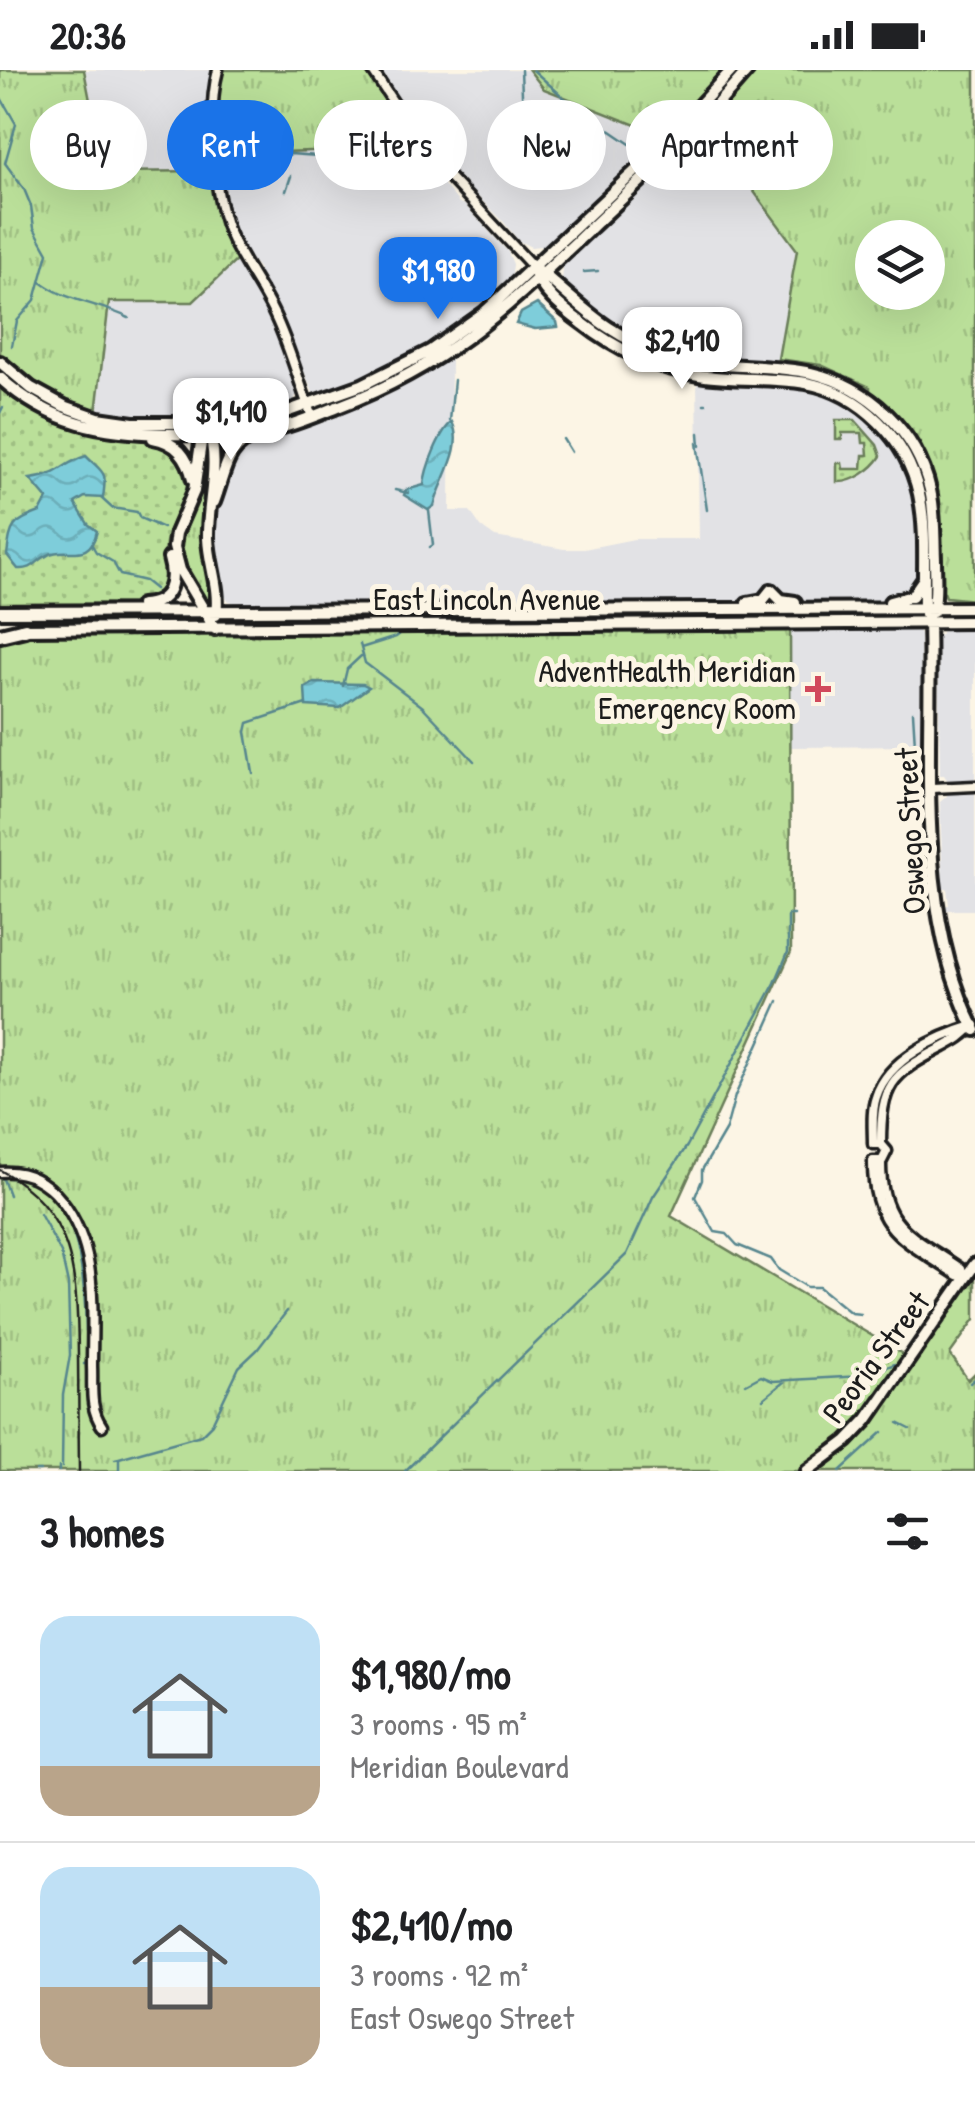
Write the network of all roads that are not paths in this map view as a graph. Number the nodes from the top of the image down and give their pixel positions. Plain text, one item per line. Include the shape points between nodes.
1 (218, 70) edge
2 (372, 70) edge
3 (732, 70) edge
4 (748, 70) edge
5 (537, 273) junction
6 (0, 362) edge
7 (0, 378) edge
8 (310, 411) junction
9 (98, 429) junction
10 (272, 429) junction
11 (206, 431) junction
12 (194, 492) junction
13 (210, 512) junction
14 (176, 533) junction
15 (923, 579) junction
16 (824, 608) junction
17 (847, 608) junction
18 (929, 608) junction
19 (975, 608) edge
20 (690, 609) junction
21 (211, 611) junction
22 (0, 612) edge
23 (76, 612) junction
24 (930, 622) junction
25 (975, 622) edge
26 (25, 629) joint
27 (215, 629) junction
28 (0, 632) edge
29 (975, 786) edge
30 (932, 788) junction
31 (974, 1026) edge
32 (0, 1172) edge
33 (975, 1264) edge
34 (966, 1277) junction
35 (102, 1426) dead end
36 (807, 1471) edge

1 - 8 street via 221,208 274,314
2 - 5 street via 423,148
3 - 5 main road
4 - 5 main road via 687,137
5 - 8 main road via 436,348
5 - 15 main road, Oswego Street via 592,331 626,351 710,377 817,386 875,418 898,444 917,483
5 - 18 main road, Oswego Street via 590,316 647,348 712,366 815,374 882,408 912,444 930,488
6 - 11 main road via 43,395 86,414
7 - 9 main road via 48,411
8 - 10 main road
8 - 11 main road
9 - 11 main road
9 - 12 main road via 172,444 188,463
10 - 11 main road
10 - 13 main road via 230,452
11 - 12 main road
11 - 13 main road
12 - 14 main road
13 - 21 main road via 217,582
14 - 21 main road via 176,562
14 - 23 main road via 169,548 173,582 164,599 89,605
15 - 17 main road via 906,600
15 - 18 main road, Oswego Street
16 - 17 main road, East Lincoln Avenue
16 - 20 main road, East Lincoln Avenue
16 - 20 main road via 784,602 772,590 756,602
17 - 18 main road, East Lincoln Avenue
18 - 19 main road, East Lincoln Avenue
18 - 24 main road, Oswego Street
20 - 21 main road, East Lincoln Avenue
21 - 23 main road, East Lincoln Avenue
21 - 27 main road
22 - 23 main road, East Lincoln Avenue
24 - 25 main road, East Lincoln Avenue
24 - 27 main road, East Lincoln Avenue
24 - 30 main road, Oswego Street
26 - 27 main road, East Lincoln Avenue
26 - 28 highway
29 - 30 street
30 - 31 main road, Oswego Street via 938,921 954,984
31 - 34 street via 908,1056 889,1073 875,1101 877,1144 886,1154 877,1161 875,1197 888,1224
32 - 35 street via 28,1174 45,1184 80,1232 92,1283 94,1409
33 - 34 main road, Peoria Street
34 - 36 main road, Peoria Street via 863,1426

